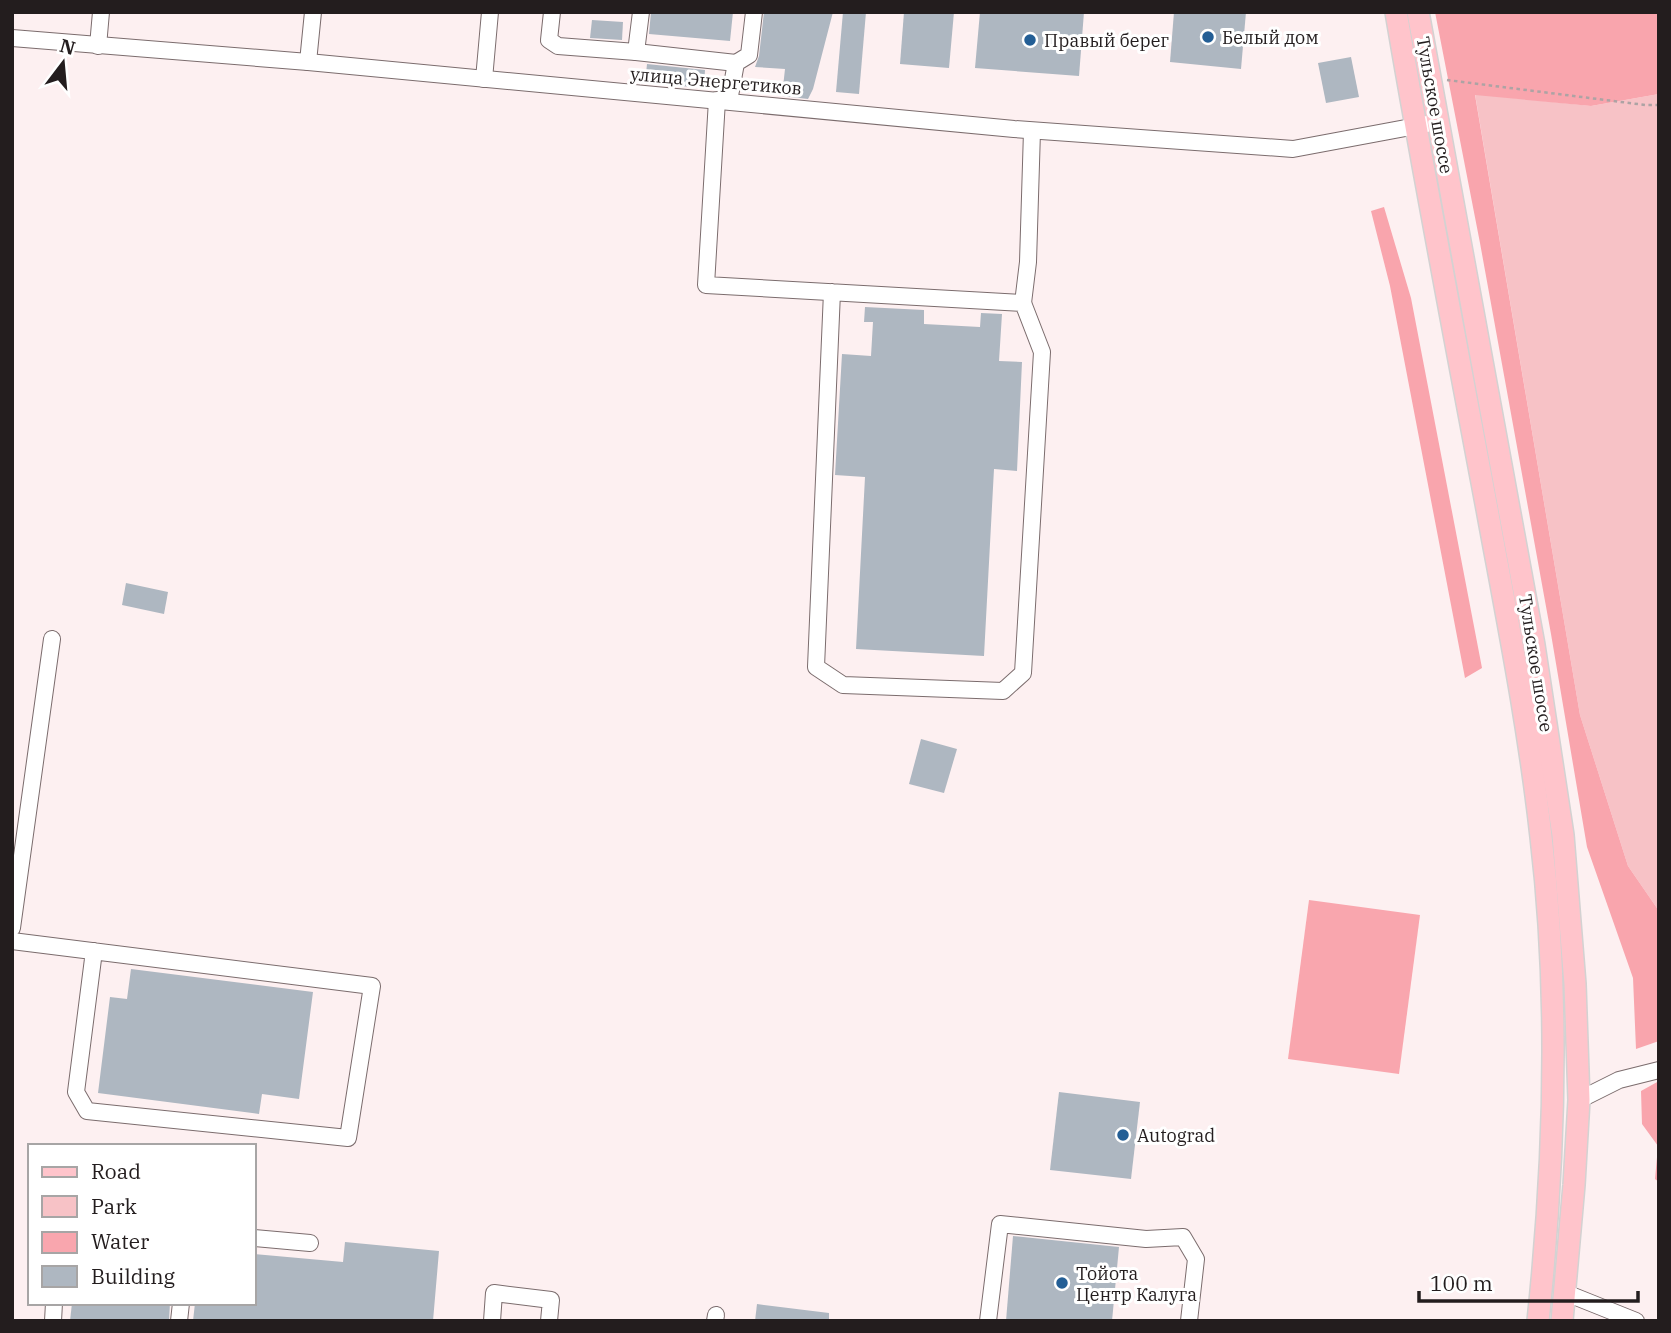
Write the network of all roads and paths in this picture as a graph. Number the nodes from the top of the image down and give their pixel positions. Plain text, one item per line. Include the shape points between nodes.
1 (101, 12) edge
2 (313, 12) edge
3 (490, 12) edge
4 (552, 12) edge
5 (641, 12) edge
6 (754, 12) edge
7 (1396, 12) edge
8 (1418, 12) edge
9 (12, 38) edge
10 (98, 46) junction
11 (636, 52) junction
12 (308, 62) junction
13 (736, 62) junction
14 (1429, 78) junction
15 (484, 79) junction
16 (723, 101) junction
17 (1659, 105) edge
18 (1437, 123) junction
19 (1415, 127) junction
20 (1032, 131) junction
21 (832, 292) junction
22 (1023, 303) junction
23 (52, 639) dead end
24 (12, 928) edge
25 (12, 941) edge
26 (94, 951) junction
27 (1659, 1070) edge
28 (1579, 1100) junction
29 (256, 1238) edge
30 (310, 1243) dead end
31 (1566, 1293) junction
32 (492, 1321) edge
33 (549, 1321) edge
34 (988, 1321) edge
35 (1189, 1321) edge
36 (1538, 1321) edge
37 (1562, 1321) edge
38 (1636, 1321) edge

1 - 10 street
2 - 12 street
3 - 15 street
4 - 11 street via 549,40 558,46
5 - 11 street
6 - 13 street via 749,55
7 - 19 main road, Тульское шоссе
8 - 14 main road, Тульское шоссе
9 - 10 street, улица Энергетиков
10 - 12 street, улица Энергетиков
11 - 13 street
12 - 15 street, улица Энергетиков
13 - 16 street
14 - 17 path
14 - 18 main road, Тульское шоссе
15 - 16 street, улица Энергетиков
16 - 20 street, улица Энергетиков
16 - 21 street via 706,285
18 - 19 street, улица Энергетиков
18 - 28 main road, Тульское шоссе via 1534,645 1563,835
19 - 20 street, улица Энергетиков via 1293,149
19 - 36 main road, Тульское шоссе via 1514,653 1541,837 1553,1056 1550,1183
20 - 22 street
21 - 22 street
21 - 22 street via 816,667 843,685 1003,691 1023,673 1042,352
23 - 24 street
25 - 26 street
26 - 26 street via 372,986 348,1138 87,1111 76,1091
27 - 28 street via 1619,1080
28 - 31 main road, Тульское шоссе
29 - 30 street
31 - 37 main road, Тульское шоссе
31 - 38 street
32 - 33 street via 494,1293 551,1300
34 - 35 street via 1000,1224 1146,1239 1183,1237 1196,1259

